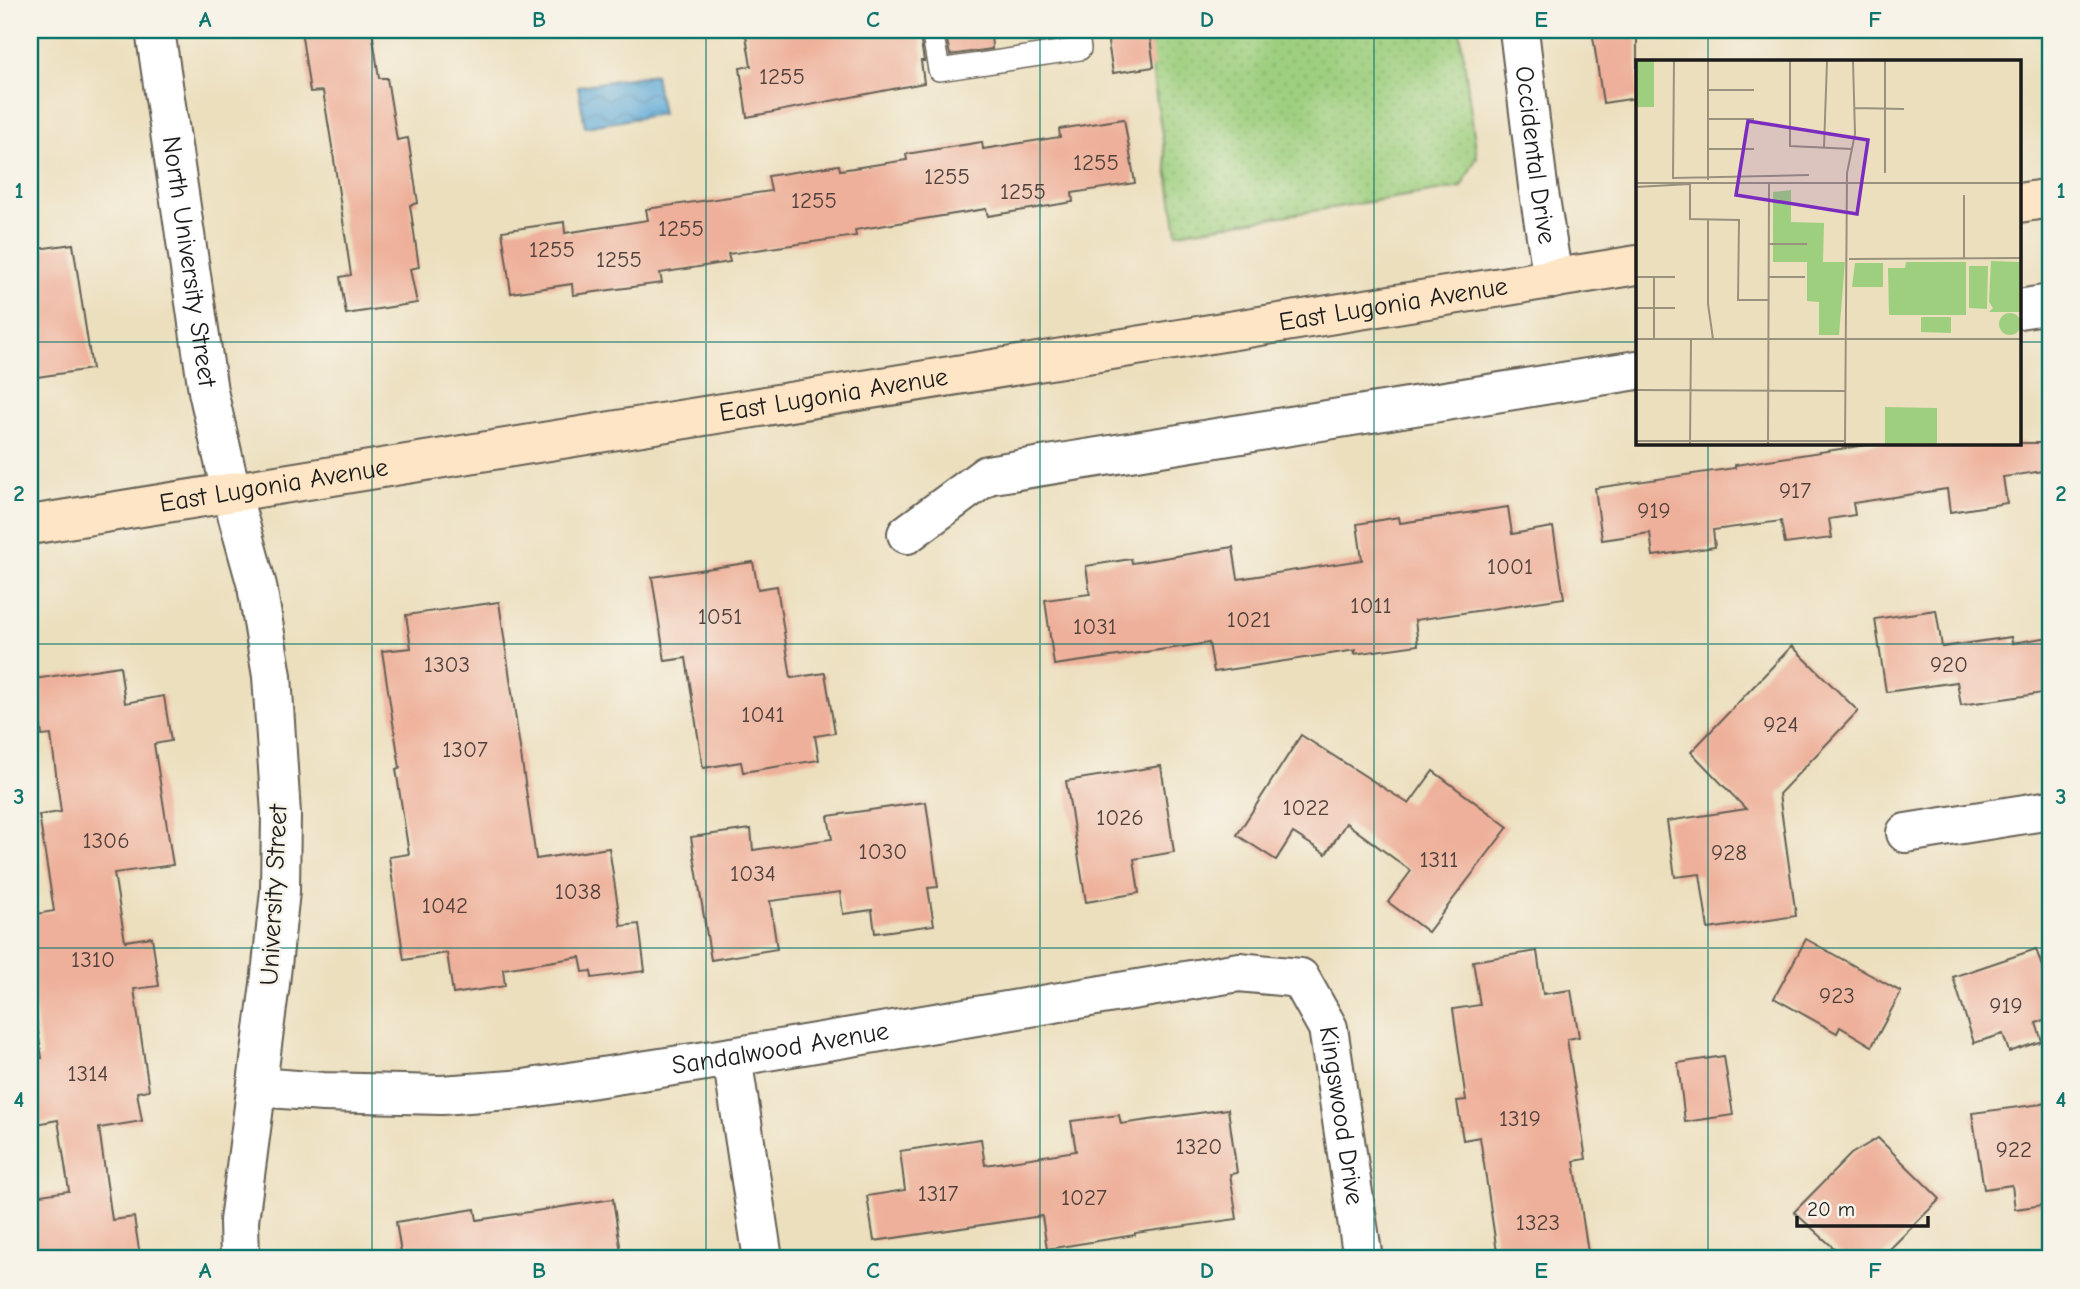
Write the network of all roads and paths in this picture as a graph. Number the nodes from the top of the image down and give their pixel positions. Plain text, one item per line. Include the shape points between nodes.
1 (155, 30) edge
2 (932, 30) edge
3 (1077, 30) edge
4 (1519, 30) edge
5 (2050, 198) edge
6 (2021, 203) edge
7 (1636, 265) edge
8 (1553, 279) junction
9 (2050, 304) edge
10 (2021, 309) edge
11 (1636, 370) edge
12 (232, 492) junction
13 (30, 525) edge
14 (906, 534) dead end
15 (2050, 810) edge
16 (1906, 833) dead end
17 (1300, 978) joint
18 (732, 1057) junction
19 (257, 1087) junction
20 (240, 1259) edge
21 (762, 1259) edge
22 (1363, 1259) edge

1 - 12 street, North University Street via 208,391
2 - 3 lane via 939,70 1080,49
4 - 8 street, Occidental Drive
5 - 6 main road
7 - 8 main road, East Lugonia Avenue
8 - 12 main road, East Lugonia Avenue
9 - 10 street
11 - 14 street via 988,475
12 - 13 main road, East Lugonia Avenue
12 - 19 street, University Street via 257,586 272,676 281,814 280,891
15 - 16 street
17 - 18 street, Sandalwood Avenue via 1239,972
17 - 22 street, Kingswood Drive via 1328,1028
18 - 19 street, Sandalwood Avenue via 524,1089 441,1095
18 - 21 street
19 - 20 street, University Street via 239,1221

